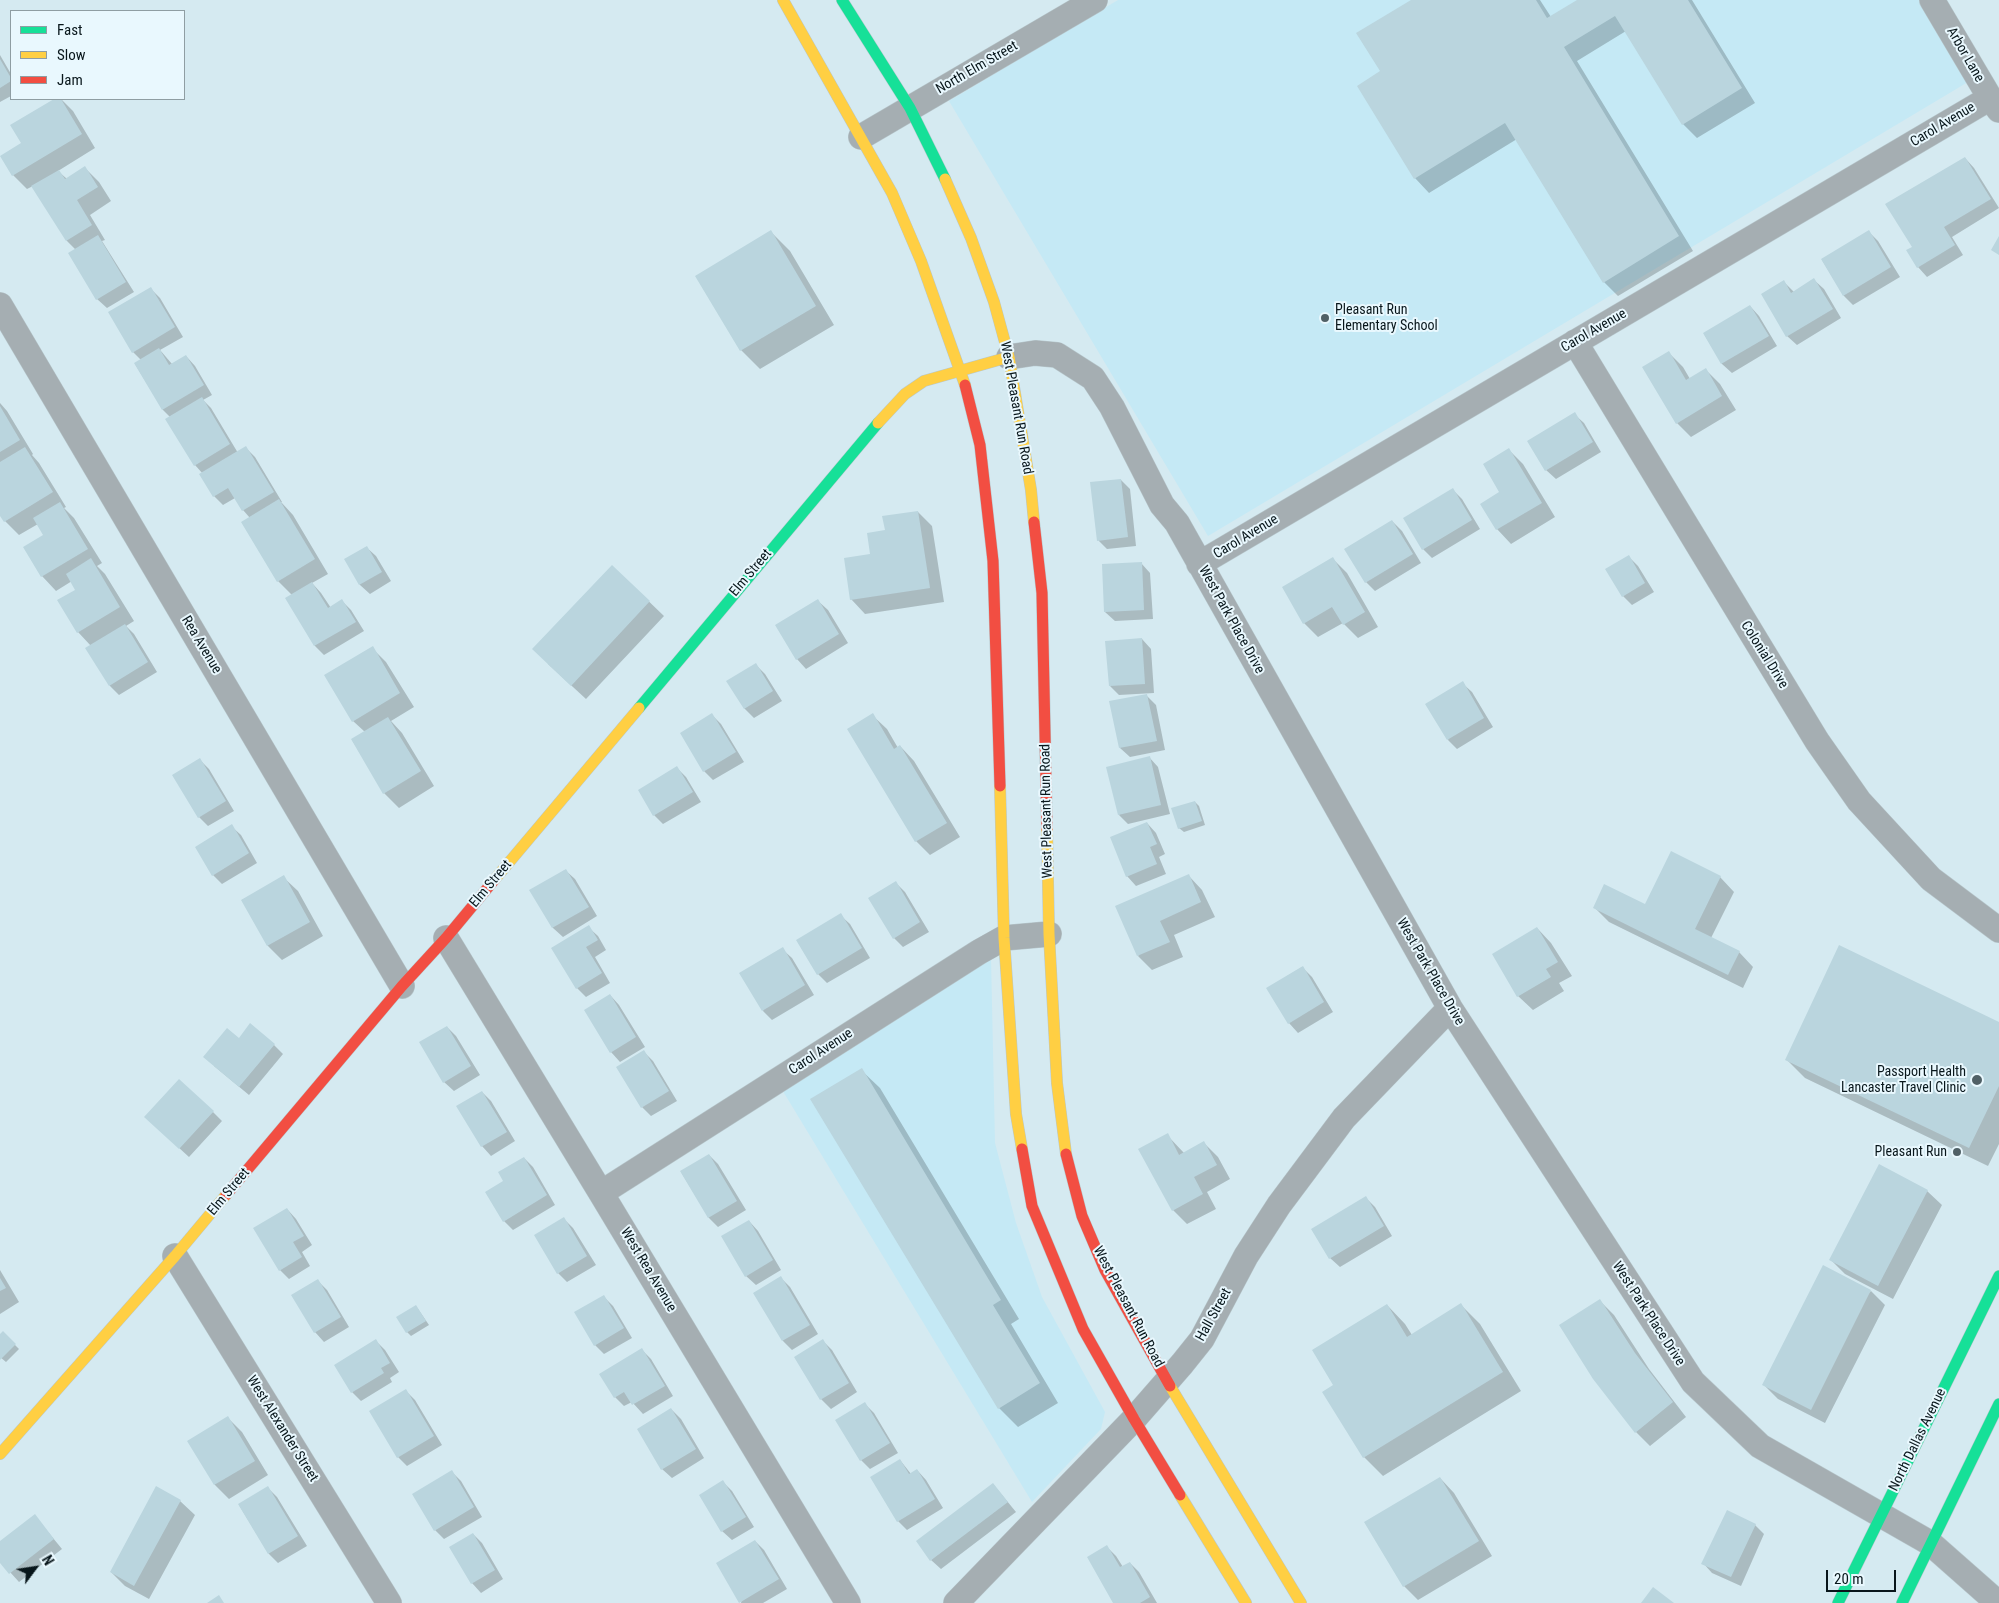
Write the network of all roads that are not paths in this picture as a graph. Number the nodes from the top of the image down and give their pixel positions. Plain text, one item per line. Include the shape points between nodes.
1 (783, 0) edge
2 (842, 0) edge
3 (1095, 0) edge
4 (1932, 0) edge
5 (1994, 104) edge
6 (910, 108) junction
7 (861, 137) junction
8 (0, 305) edge
9 (1575, 342) junction
10 (1009, 357) junction
11 (961, 370) junction
12 (1199, 564) junction
13 (1999, 930) edge
14 (1049, 934) junction
15 (446, 938) junction
16 (1004, 938) junction
17 (402, 986) junction
18 (1450, 1008) junction
19 (602, 1193) junction
20 (175, 1256) junction
21 (1999, 1276) edge
22 (1167, 1381) junction
23 (1999, 1404) edge
24 (1134, 1419) junction
25 (0, 1454) edge
26 (1881, 1515) junction
27 (1930, 1542) junction
28 (389, 1603) edge
29 (848, 1603) edge
30 (956, 1603) edge
31 (1246, 1603) edge
32 (1302, 1603) edge
33 (1838, 1603) edge
34 (1902, 1603) edge
35 (1998, 1603) edge

1 - 7 main road
2 - 6 main road, West Pleasant Run Road
3 - 6 street, North Elm Street
4 - 5 street, Arbor Lane
5 - 9 street, Carol Avenue
6 - 7 street, North Elm Street
6 - 10 main road, West Pleasant Run Road via 971,238
7 - 11 main road via 892,193 922,261
8 - 17 street, Rea Avenue
9 - 12 street, Carol Avenue
9 - 13 street, Colonial Drive via 1796,707 1859,801 1931,879
10 - 11 main road, Elm Street
10 - 12 street, West Park Place Drive via 1035,353 1057,355 1093,378 1112,407 1162,505
10 - 14 main road, West Pleasant Run Road via 1031,490 1042,593
11 - 15 main road, Elm Street via 924,381 889,409
11 - 16 main road via 980,446 993,561
12 - 18 street, West Park Place Drive
14 - 16 street, Carol Avenue
14 - 22 main road, West Pleasant Run Road via 1057,1084 1067,1159 1082,1216 1105,1270
15 - 17 main road, Elm Street
15 - 19 street, West Rea Avenue
16 - 19 street, Carol Avenue via 946,971
16 - 24 main road via 1016,1114 1032,1206 1083,1329
17 - 20 main road, Elm Street
18 - 22 street, Hall Street via 1344,1118 1279,1205 1246,1256 1202,1339
18 - 26 street, West Park Place Drive via 1693,1382 1760,1446
19 - 29 street, West Rea Avenue
20 - 25 main road, Elm Street
20 - 28 street, West Alexander Street
21 - 26 main road, North Dallas Avenue
22 - 24 street, Hall Street
22 - 32 main road, West Pleasant Run Road
23 - 27 main road
24 - 30 street, Hall Street
24 - 31 main road
26 - 27 street, West Park Place Drive
26 - 33 main road, North Dallas Avenue
27 - 34 main road
27 - 35 street, West Park Place Drive

